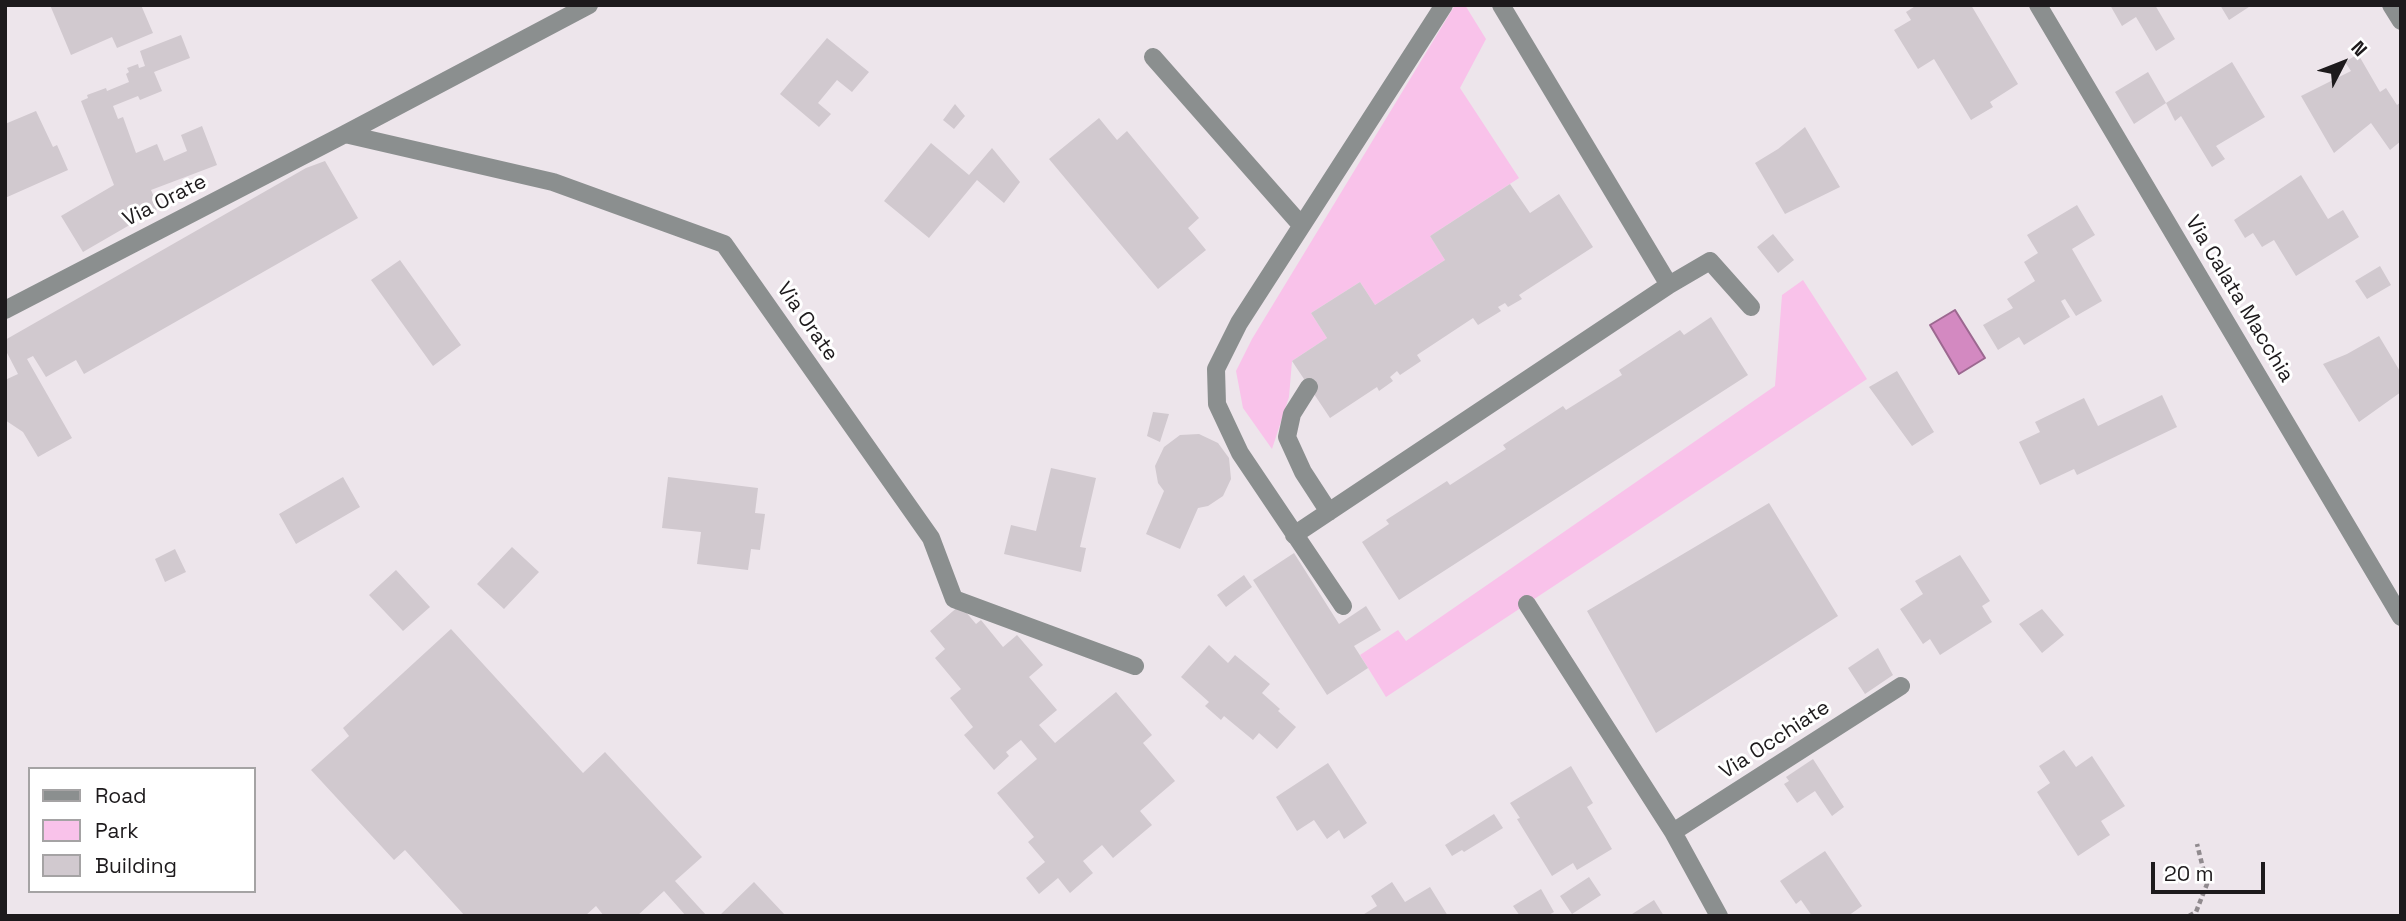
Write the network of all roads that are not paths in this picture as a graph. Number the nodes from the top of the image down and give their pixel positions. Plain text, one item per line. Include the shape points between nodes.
1 (589, 5) edge
2 (1444, 5) edge
3 (1501, 5) edge
4 (2038, 5) edge
5 (2391, 5) edge
6 (2401, 21) edge
7 (1153, 57) dead end
8 (345, 134) junction
9 (1301, 225) junction
10 (1669, 285) junction
11 (1751, 307) dead end
12 (5, 310) edge
13 (1309, 387) dead end
14 (1329, 512) junction
15 (1294, 535) junction
16 (1527, 604) dead end
17 (1343, 606) dead end
18 (2401, 617) edge
19 (1135, 666) dead end
20 (1901, 686) dead end
21 (1673, 832) junction
22 (1719, 916) edge

1 - 8 street, Via Orate
2 - 9 street
3 - 10 street
4 - 18 street, Via Calata Macchia
5 - 6 street
7 - 9 street
8 - 12 street, Via Orate
8 - 19 street, Via Orate via 553,182 724,244 931,538 954,599
9 - 15 street via 1239,323 1216,369 1217,404 1240,453
10 - 11 street via 1710,261
10 - 14 street
13 - 14 street via 1292,414 1287,438
14 - 15 street
15 - 17 street
16 - 21 street
20 - 21 street, Via Occhiate
21 - 22 street

